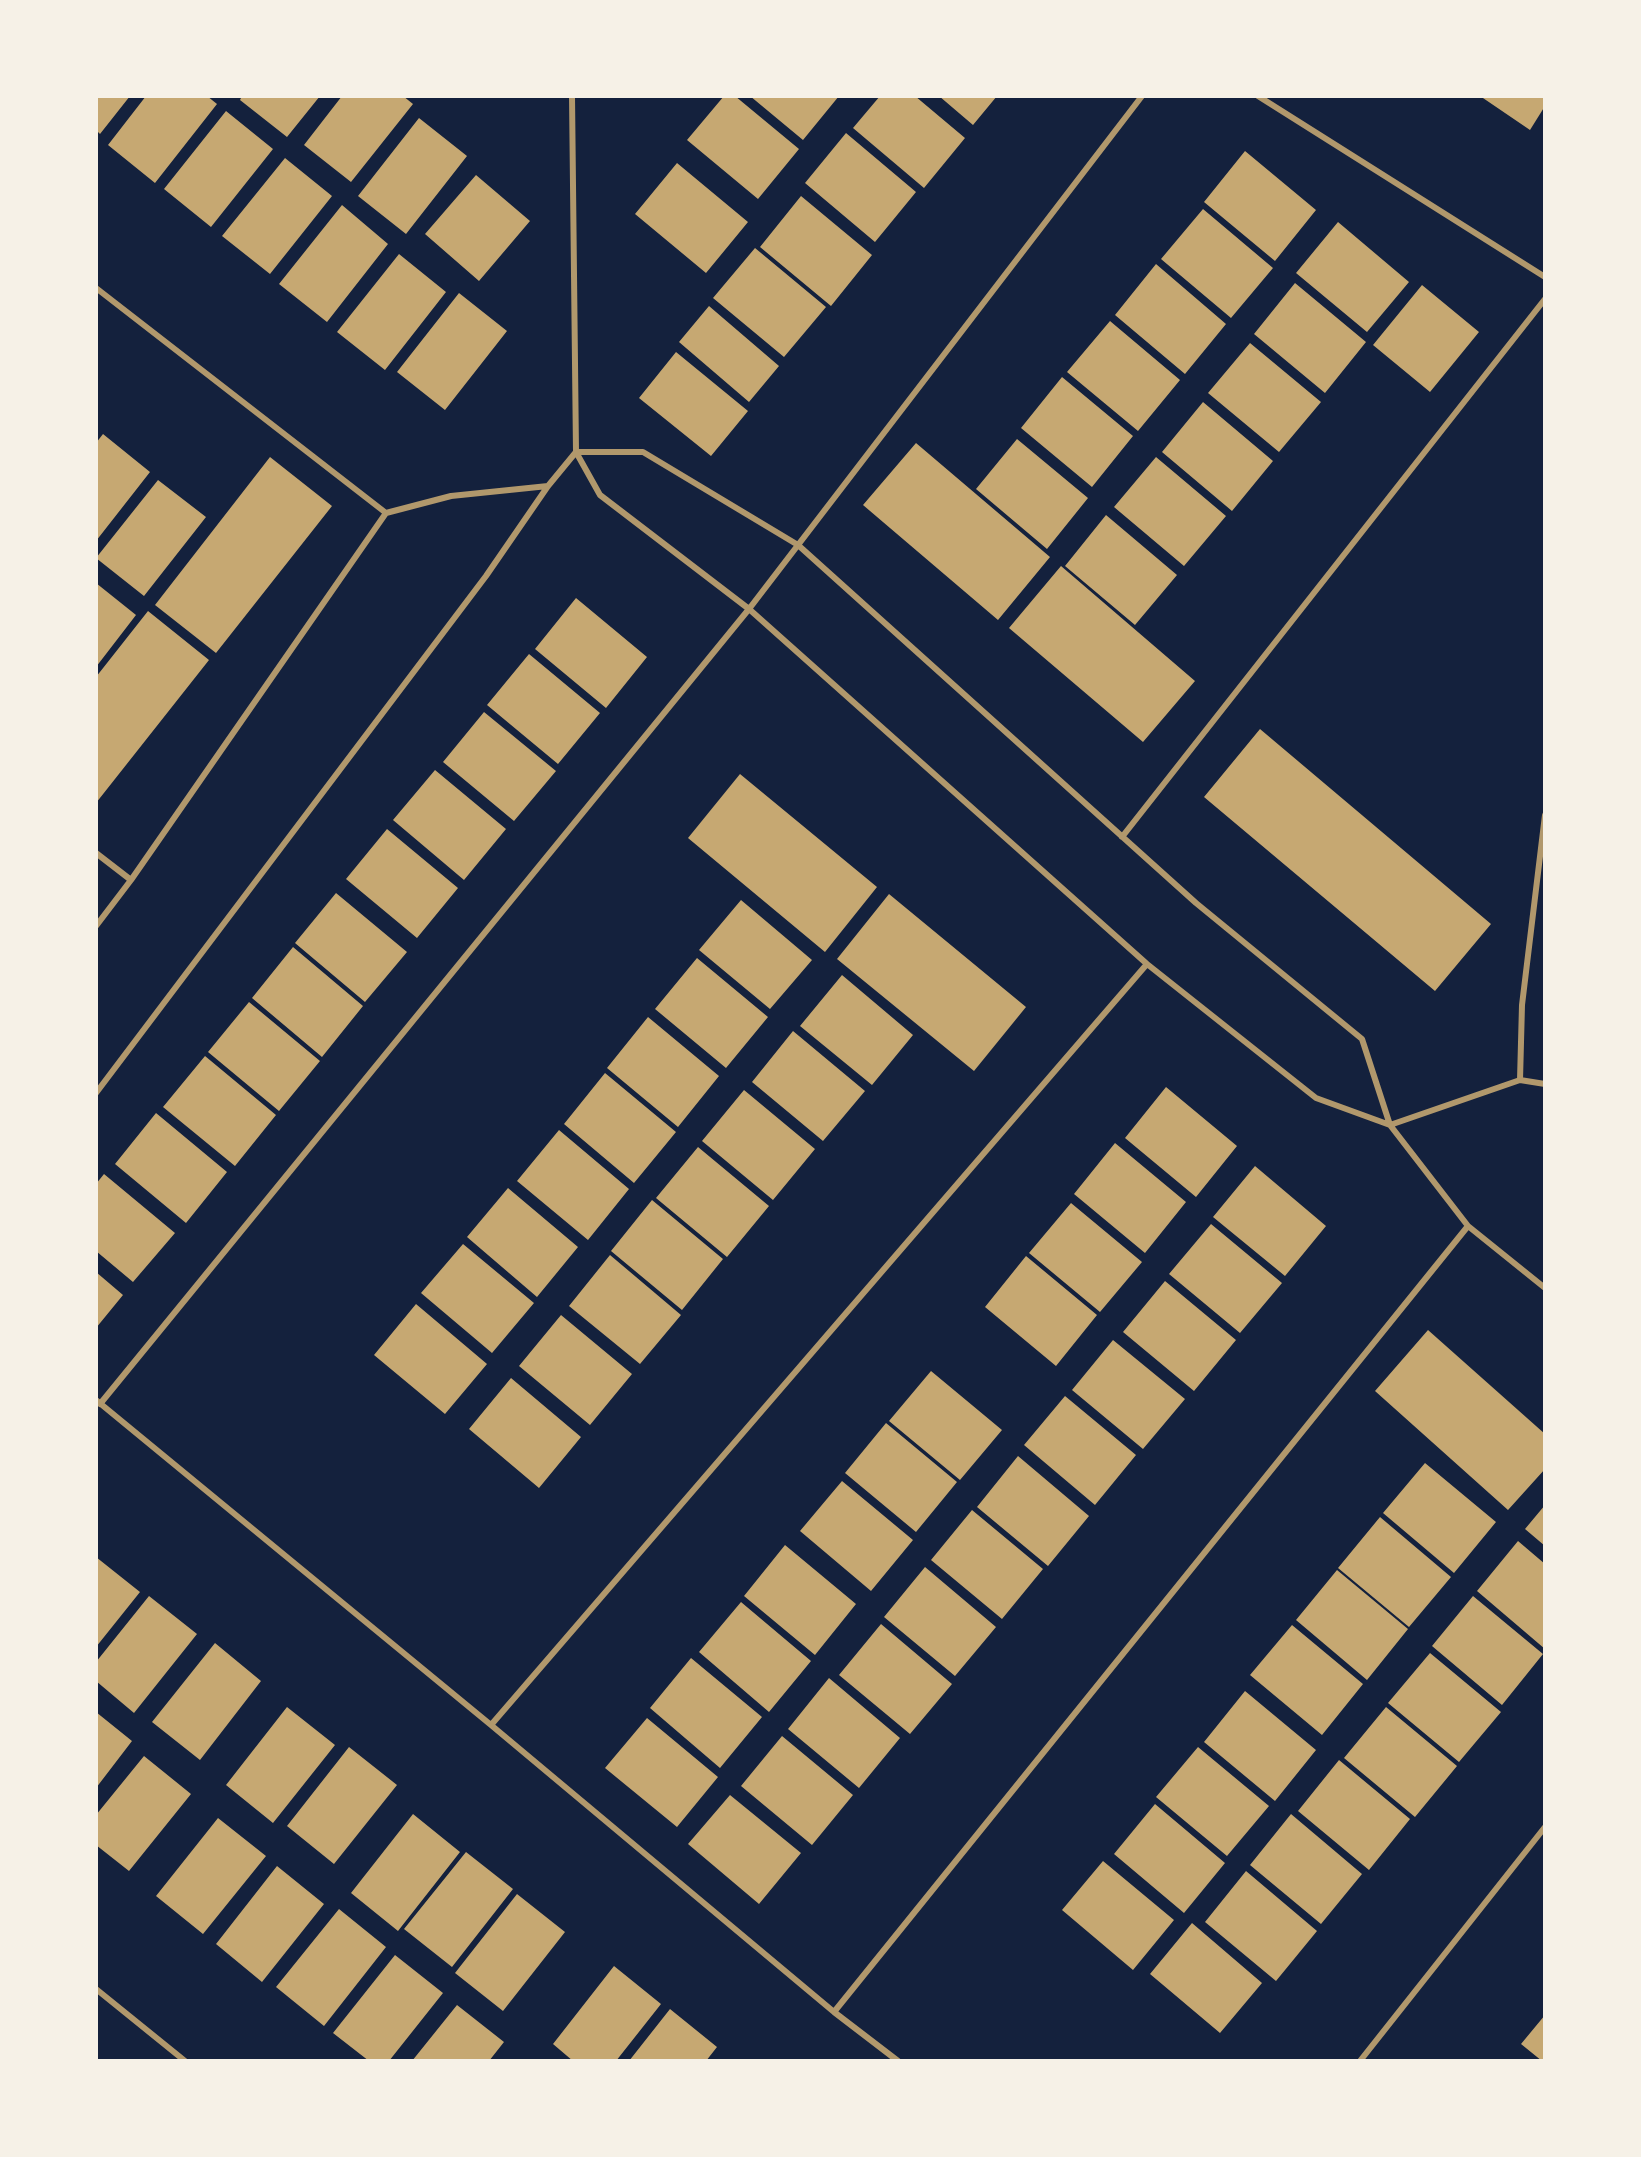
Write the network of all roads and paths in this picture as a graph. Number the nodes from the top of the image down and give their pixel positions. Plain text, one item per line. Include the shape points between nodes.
1 (572, 96) edge
2 (1142, 96) edge
3 (1258, 96) edge
4 (1545, 277) edge
5 (96, 288) edge
6 (1545, 299) edge
7 (576, 452) junction
8 (548, 486) junction
9 (386, 513) junction
10 (798, 545) junction
11 (749, 609) junction
12 (1545, 815) edge
13 (1122, 837) junction
14 (96, 853) edge
15 (131, 880) junction
16 (96, 926) edge
17 (1147, 964) junction
18 (1520, 1080) junction
19 (1545, 1084) edge
20 (96, 1093) edge
21 (1390, 1125) junction
22 (1468, 1226) junction
23 (1545, 1288) edge
24 (98, 1402) edge
25 (491, 1725) junction
26 (1545, 1827) edge
27 (96, 1989) edge
28 (834, 2012) junction
29 (185, 2061) edge
30 (898, 2061) edge
31 (1360, 2061) edge

1 - 7 lane
2 - 10 lane
3 - 4 lane
5 - 9 lane
6 - 13 lane
7 - 8 lane
7 - 10 lane via 643,452
7 - 11 lane via 600,495
8 - 9 lane via 451,496
8 - 20 lane via 486,576
9 - 15 lane
10 - 11 lane
10 - 13 lane
11 - 17 lane
11 - 24 lane
12 - 18 lane via 1522,1005
13 - 21 lane via 1362,1039
14 - 15 lane
15 - 16 lane
17 - 21 lane via 1316,1098
17 - 25 lane
18 - 19 lane
18 - 21 lane
21 - 22 lane
22 - 23 lane
22 - 28 lane
24 - 25 lane
25 - 28 lane
26 - 31 lane
27 - 29 lane
28 - 30 lane

